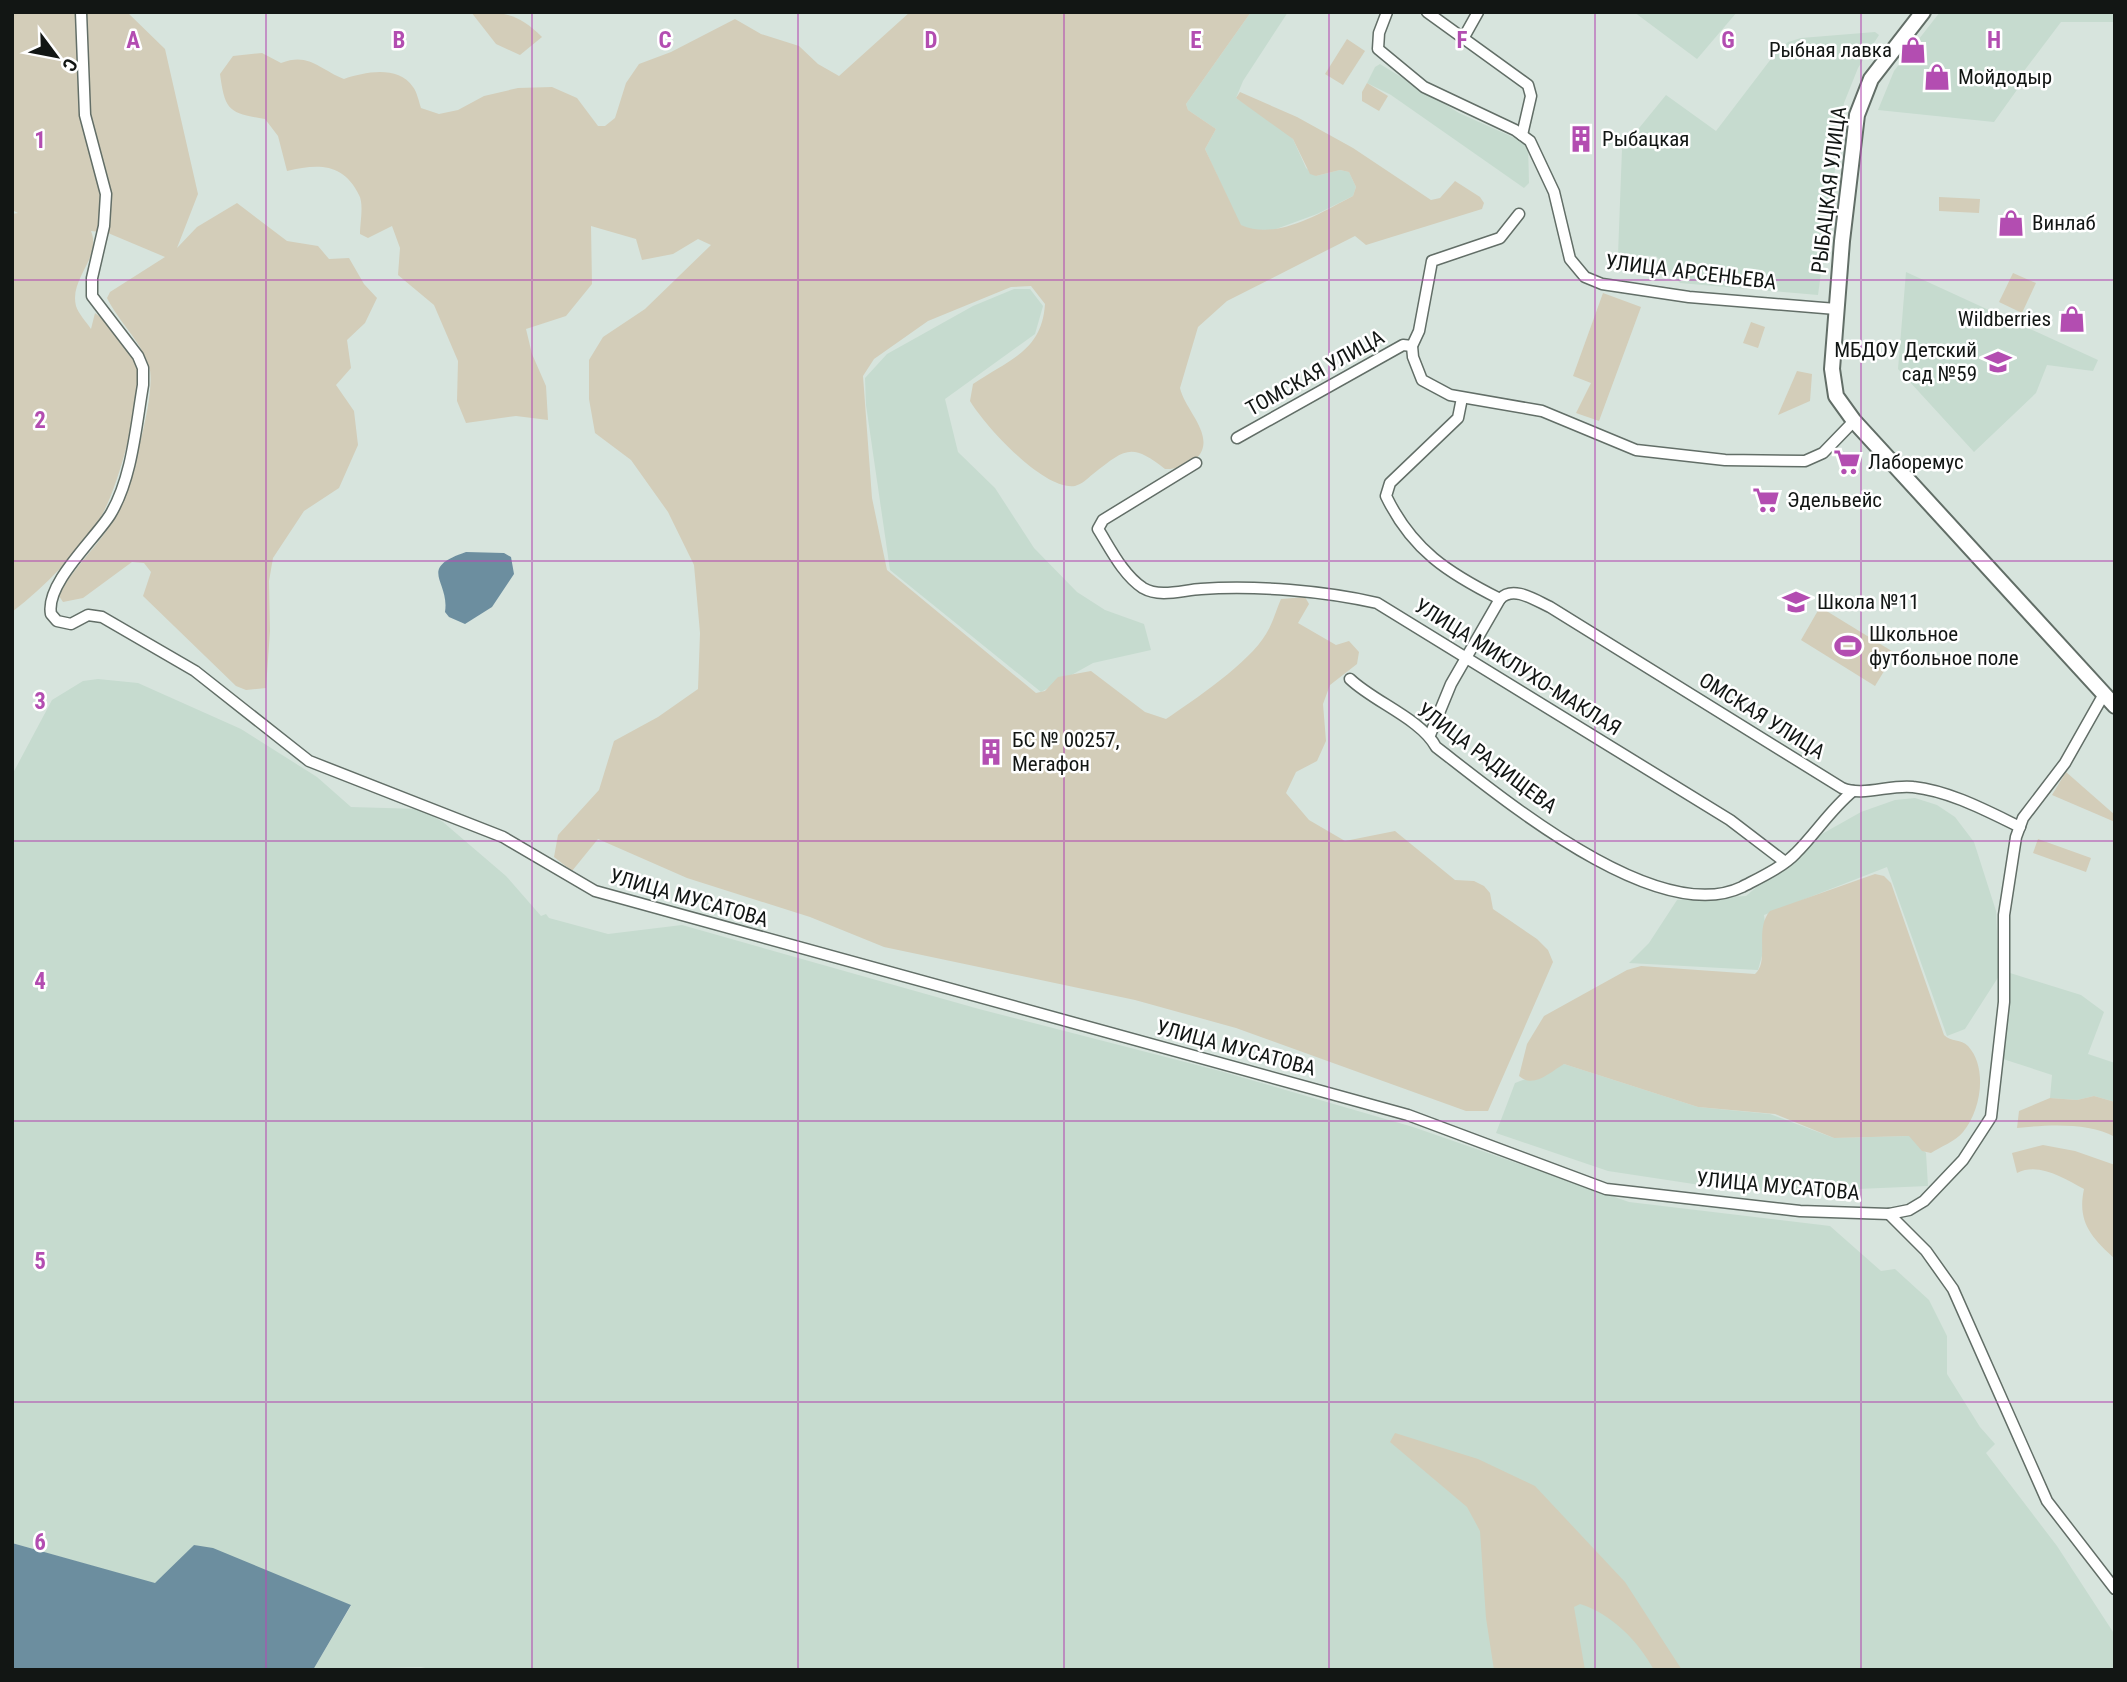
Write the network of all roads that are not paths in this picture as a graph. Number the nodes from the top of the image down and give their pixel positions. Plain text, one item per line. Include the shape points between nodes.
1 (80, 12) edge
2 (1387, 12) edge
3 (1427, 12) edge
4 (1478, 12) edge
5 (1923, 12) edge
6 (1464, 37) junction
7 (1522, 135) junction
8 (1519, 214) dead end
9 (1836, 309) junction
10 (1412, 346) junction
11 (1462, 398) junction
12 (1854, 421) junction
13 (1237, 438) dead end
14 (1196, 463) dead end
15 (1500, 599) junction
16 (1466, 657) junction
17 (1350, 679) dead end
18 (2104, 694) junction
19 (2115, 706) edge
20 (1430, 735) junction
21 (1853, 791) junction
22 (2020, 827) junction
23 (1785, 862) junction
24 (1889, 1214) junction
25 (2115, 1589) edge

1 - 24 street, УЛИЦА МУСАТОВА via 85,115 106,194 92,296 138,356 144,385 122,487 111,513 52,595 49,606 57,621 71,624 88,615 102,617 195,671 309,761 503,837 594,891 1408,1115 1606,1189 1800,1211
2 - 7 street, УЛИЦА АРСЕНЬЕВА via 1378,49 1424,87
3 - 6 street
4 - 6 street
5 - 9 main road, РЫБАЦКАЯ УЛИЦА via 1885,58 1861,100
6 - 7 street via 1528,85 1531,96
7 - 9 street, УЛИЦА АРСЕНЬЕВА via 1537,153 1554,192 1570,259 1585,277 1653,292
8 - 10 street via 1500,238 1432,261
9 - 12 main road via 1833,381 1841,404
10 - 11 street via 1422,380
10 - 13 street, ТОМСКАЯ УЛИЦА via 1403,345
11 - 12 street via 1542,411 1636,450 1740,461 1804,461 1823,453
11 - 15 street via 1458,418 1390,483 1386,496 1434,562
12 - 18 main road
14 - 16 street, УЛИЦА МИКЛУХО-МАКЛАЯ via 1103,520 1098,528 1119,563 1144,589 1171,593 1269,590 1352,597 1377,603
15 - 16 street
15 - 21 street, ОМСКАЯ УЛИЦА via 1515,592 1550,607
16 - 20 street
16 - 23 street, УЛИЦА МИКЛУХО-МАКЛАЯ via 1730,820
17 - 20 street, УЛИЦА РАДИЩЕВА via 1365,694
18 - 19 main road
18 - 22 street, УЛИЦА МУСАТОВА via 2065,763
20 - 23 street, УЛИЦА РАДИЩЕВА via 1436,747 1571,844 1671,892 1693,896 1728,892
21 - 22 street via 1922,788
21 - 23 street, УЛИЦА РАДИЩЕВА
22 - 24 street, УЛИЦА МУСАТОВА via 2012,851 2004,915 2004,1002 1991,1117 1963,1160 1924,1201
24 - 25 street via 1927,1251 1953,1289 2046,1501

